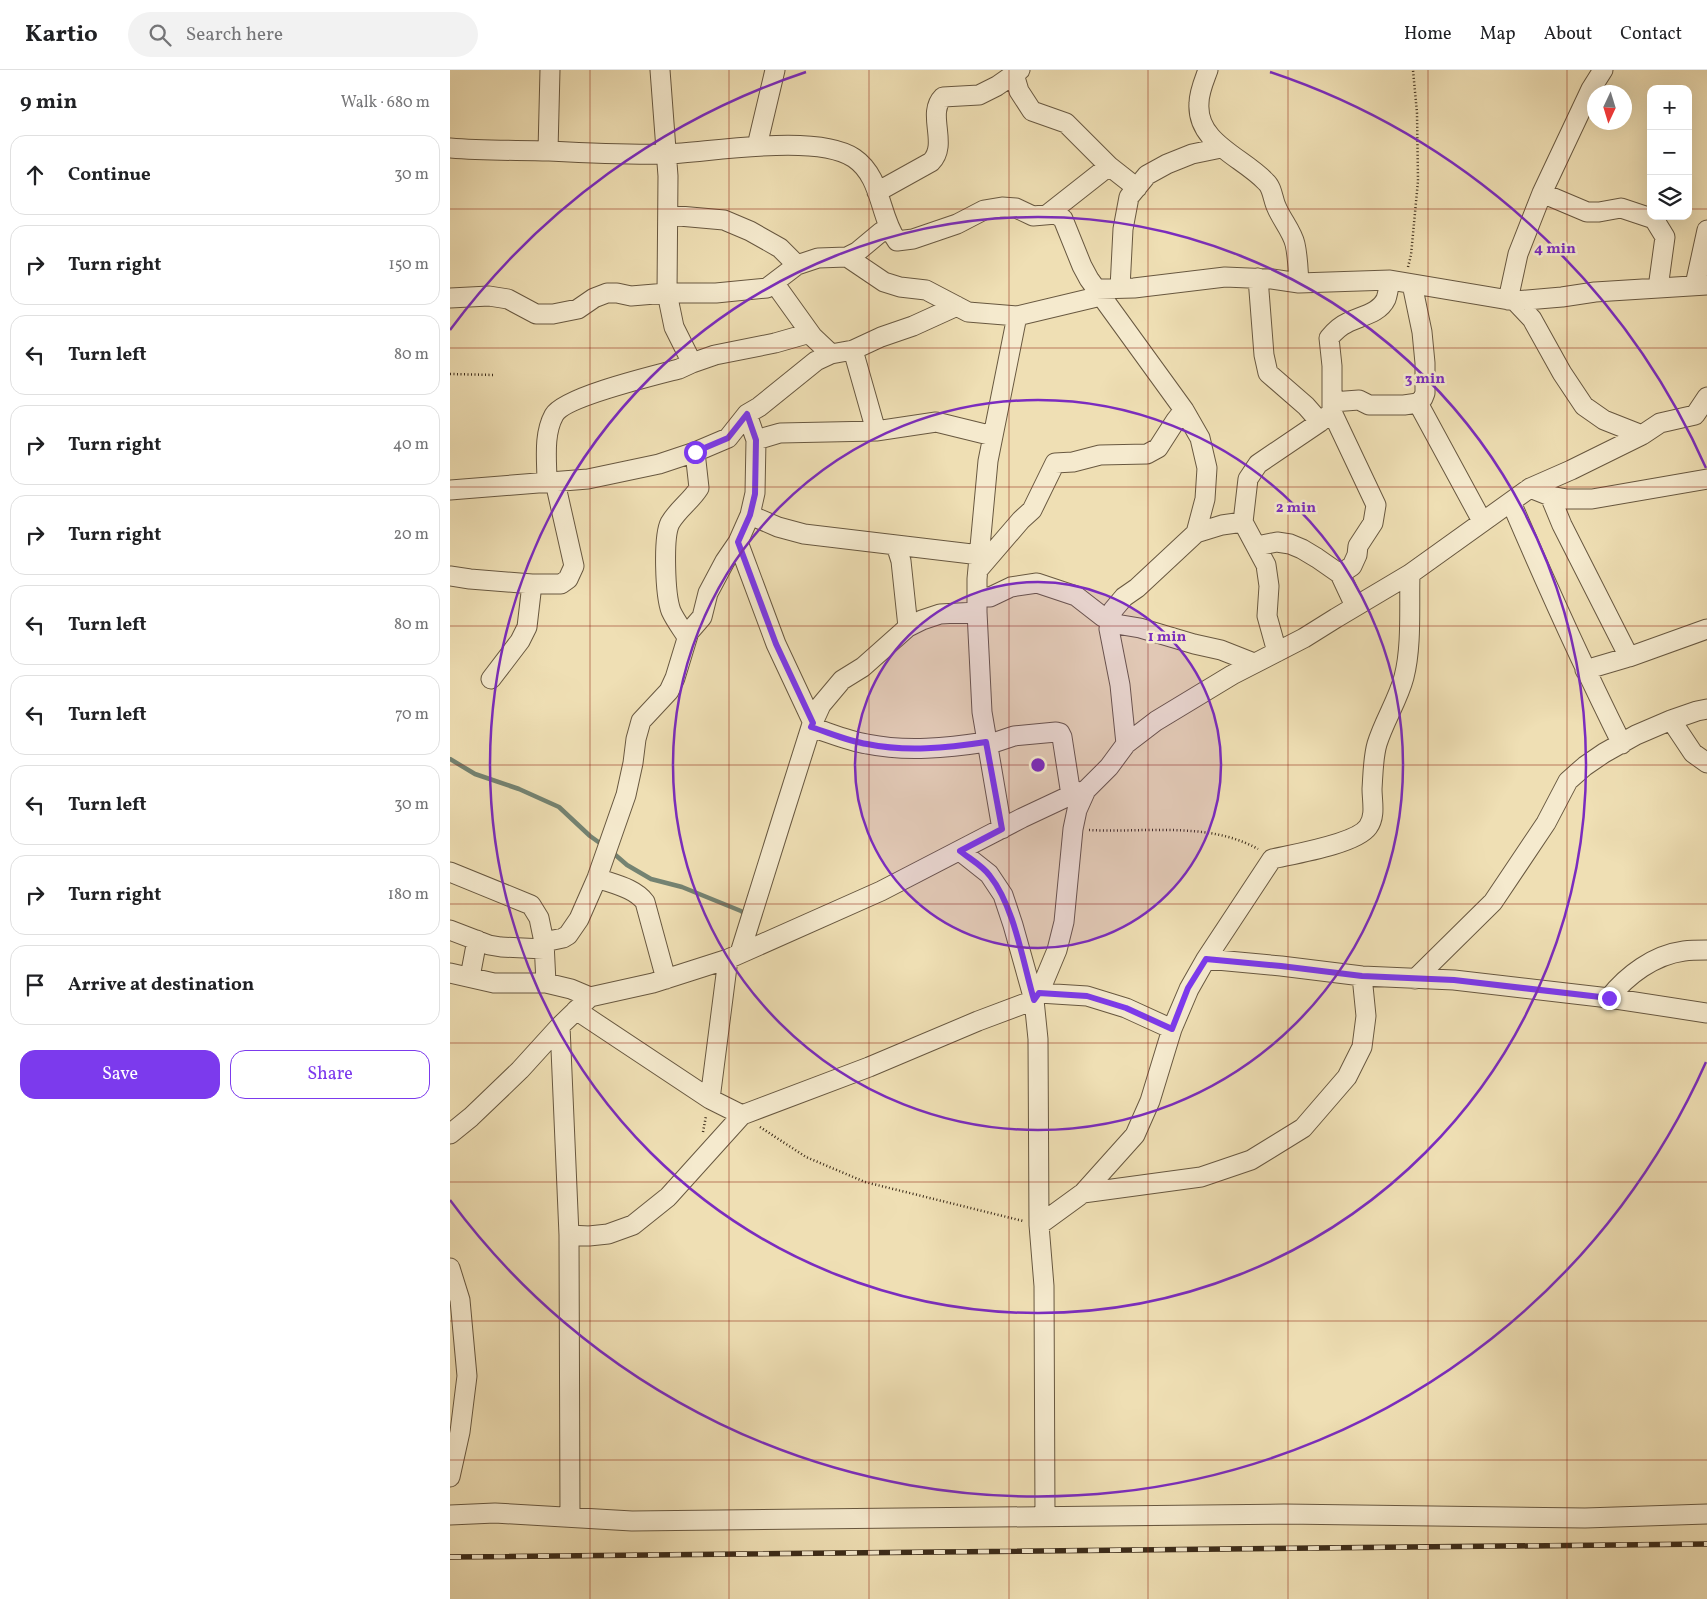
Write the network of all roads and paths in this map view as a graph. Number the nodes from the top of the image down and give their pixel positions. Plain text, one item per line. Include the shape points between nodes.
1 (550, 70) edge
2 (660, 70) edge
3 (774, 70) edge
4 (1208, 70) edge
5 (1413, 70) edge
6 (1603, 70) edge
7 (1017, 72) edge
8 (757, 146) junction
9 (450, 148) edge
10 (1221, 148) junction
11 (548, 151) junction
12 (667, 154) junction
13 (1109, 166) junction
14 (1137, 188) junction
15 (877, 192) junction
16 (1542, 193) junction
17 (1048, 214) junction
18 (668, 215) junction
19 (1707, 230) edge
20 (890, 231) junction
21 (846, 257) junction
22 (797, 265) junction
23 (1258, 278) junction
24 (1402, 282) junction
25 (1299, 283) junction
26 (775, 284) junction
27 (1701, 285) edge
28 (1120, 288) junction
29 (1658, 288) junction
30 (1098, 292) junction
31 (668, 293) junction
32 (450, 298) edge
33 (1511, 301) junction
34 (957, 306) junction
35 (1018, 316) junction
36 (810, 333) junction
37 (854, 350) junction
38 (831, 354) junction
39 (692, 363) junction
40 (450, 374) edge
41 (495, 376) dead end
42 (1418, 403) junction
43 (1704, 409) edge
44 (1184, 410) junction
45 (1328, 412) junction
46 (747, 414) junction
47 (876, 431) junction
48 (1642, 435) junction
49 (993, 436) junction
50 (756, 440) junction
51 (695, 452) junction
52 (1707, 478) edge
53 (551, 482) junction
54 (1530, 488) junction
55 (450, 490) edge
56 (1550, 496) junction
57 (1511, 502) junction
58 (750, 515) junction
59 (1482, 521) junction
60 (1243, 522) junction
61 (1196, 533) junction
62 (738, 542) junction
63 (896, 545) junction
64 (1257, 546) junction
65 (979, 562) junction
66 (1340, 574) junction
67 (1410, 574) junction
68 (450, 576) edge
69 (532, 584) junction
70 (977, 605) junction
71 (1355, 606) junction
72 (1110, 621) junction
73 (908, 627) junction
74 (1707, 629) edge
75 (688, 637) junction
76 (1277, 652) junction
77 (1629, 657) junction
78 (1254, 663) junction
79 (1585, 670) junction
80 (491, 679) dead end
81 (1707, 709) edge
82 (1671, 720) junction
83 (812, 725) junction
84 (987, 743) junction
85 (1126, 744) junction
86 (1622, 744) junction
87 (1707, 763) edge
88 (1078, 793) junction
89 (1002, 829) junction
90 (1073, 829) junction
91 (960, 851) junction
92 (1272, 859) junction
93 (450, 872) edge
94 (597, 878) junction
95 (450, 930) edge
96 (477, 940) junction
97 (544, 945) junction
98 (1707, 950) edge
99 (734, 956) junction
100 (1206, 959) junction
101 (450, 972) edge
102 (470, 976) junction
103 (1362, 976) junction
104 (666, 979) junction
105 (1415, 979) junction
106 (546, 983) junction
107 (1036, 996) junction
108 (590, 997) junction
109 (1609, 998) junction
110 (576, 1010) junction
111 (1707, 1013) edge
112 (560, 1026) junction
113 (1172, 1029) junction
114 (710, 1099) junction
115 (742, 1115) junction
116 (450, 1134) edge
117 (1083, 1193) junction
118 (1039, 1224) junction
119 (569, 1235) junction
120 (450, 1268) edge
121 (451, 1468) edge
122 (1707, 1514) edge
123 (450, 1515) edge
124 (570, 1516) junction
125 (1045, 1516) junction

1 - 11 street
2 - 12 street
3 - 8 street
4 - 10 street via 1201,89 1200,120
5 - 24 path via 1418,181 1411,255
6 - 16 street
7 - 13 street via 1019,91 1032,111 1066,123
7 - 15 street via 979,95 943,97 937,113 940,145 936,157
8 - 12 street
8 - 15 street via 806,146 853,157 864,167
9 - 11 street
10 - 14 street via 1167,164 1147,175
10 - 25 street via 1268,183 1295,243
11 - 12 street
12 - 18 street
13 - 14 street
13 - 17 street
14 - 28 street via 1129,197 1123,230
15 - 20 street
16 - 29 street via 1588,212 1621,208 1654,219 1665,237
16 - 33 street via 1518,254
17 - 20 street via 1033,216 1016,208 1002,207 984,210 957,224 913,239 898,241
17 - 30 street via 1056,214 1063,219 1082,266
18 - 22 street via 724,220 780,248
18 - 31 street
19 - 27 street
20 - 21 street via 881,232
21 - 22 street via 818,258
21 - 34 street via 884,282 926,290
22 - 26 street
23 - 25 street
23 - 28 street via 1225,277
23 - 45 street via 1268,373 1306,406
24 - 25 street
24 - 33 street
24 - 42 street via 1422,332 1425,393
24 - 45 street via 1371,314 1345,323 1329,338 1332,366
26 - 31 street via 767,288 716,293
26 - 36 street
27 - 29 street
28 - 30 street
29 - 33 street
30 - 35 street
30 - 44 street
31 - 32 street via 608,294 594,298 578,309 553,314 536,314 508,299 489,296
31 - 39 street via 674,327
33 - 48 street via 1532,319 1584,406 1604,420
34 - 35 street via 968,312
34 - 37 street
35 - 49 street
36 - 38 street
36 - 39 street
37 - 38 street
37 - 47 street
38 - 46 street via 816,361
39 - 53 street via 577,400 555,412 547,434
40 - 41 path
42 - 45 street via 1368,405 1359,400
42 - 59 street
43 - 48 street via 1688,417 1660,423
44 - 61 street via 1200,438 1207,468 1205,499
44 - 65 street via 1158,448 1147,454 1100,455 1055,463 1032,510
45 - 60 street via 1258,464 1248,479
45 - 66 street via 1376,506 1373,523 1358,546 1352,566
46 - 50 street
46 - 51 street via 728,438
47 - 49 street via 936,422
47 - 50 street via 780,433
48 - 54 street
49 - 65 street
50 - 58 street via 755,494
51 - 53 street via 659,464 588,479
51 - 75 street via 700,488 670,524 665,544 671,610
52 - 56 street via 1592,499
53 - 55 street
53 - 69 street via 574,566 568,579 561,584
54 - 56 street
54 - 57 street
56 - 77 street
57 - 59 street
57 - 79 street
58 - 62 street
58 - 63 street via 804,534
59 - 67 street
60 - 61 street
60 - 64 street
61 - 72 street via 1124,597 1113,610
62 - 75 street via 708,592 702,617
62 - 83 street via 776,644
63 - 65 street
63 - 73 street via 901,561
64 - 66 street via 1277,542 1290,544
64 - 76 street via 1266,565 1269,586 1267,616
65 - 70 street
66 - 71 street
67 - 71 street
67 - 92 street via 1409,635 1404,676 1377,744 1372,817 1368,827 1341,843
68 - 69 street
69 - 80 street via 527,627
70 - 72 street via 1011,587 1037,583 1076,596
70 - 73 street via 940,614
70 - 84 street via 982,712
71 - 76 street
72 - 78 street via 1221,650
72 - 85 street
73 - 83 street via 863,667 842,680 821,705
74 - 77 street
75 - 94 street via 669,691 640,721 626,795
76 - 78 street
77 - 79 street
78 - 85 street via 1156,721
79 - 86 street
81 - 82 street
82 - 86 street
82 - 87 street via 1693,752
83 - 84 street via 867,744 917,749
83 - 99 street
84 - 88 street via 1014,736 1060,733
84 - 89 street
85 - 88 street via 1109,768
86 - 105 street via 1585,766 1568,781 1546,823 1493,902
88 - 89 street
88 - 90 street
89 - 91 street
90 - 92 path via 1189,831 1218,835 1241,840
90 - 107 street via 1064,922 1057,950
91 - 99 street
91 - 107 street via 989,874 1003,894
92 - 100 street
93 - 97 street via 531,905 539,918
94 - 97 street via 579,919 568,934
94 - 104 street via 642,897
95 - 96 street
96 - 97 street via 501,947
96 - 102 street
97 - 106 street
98 - 109 street via 1682,951 1643,966 1620,984
99 - 104 street
99 - 114 street
100 - 103 street
100 - 113 street via 1188,988
101 - 102 street
102 - 106 street via 494,982
103 - 105 street
103 - 117 street via 1366,1016 1362,1047 1348,1077 1303,1128 1251,1160 1201,1177
104 - 108 street
105 - 109 street via 1454,980
106 - 108 street
107 - 113 street via 1087,996 1126,1008
107 - 115 street via 869,1067
107 - 118 street
108 - 110 street
109 - 111 street
110 - 112 street
110 - 114 street
112 - 116 street via 520,1070
112 - 119 street
113 - 117 street via 1136,1135
114 - 115 street
115 - 118 path via 806,1157 865,1182
115 - 119 street via 668,1197 633,1225 608,1234
117 - 118 street
118 - 125 street via 1044,1286
119 - 124 street
120 - 121 street via 460,1300 467,1376 460,1432
122 - 125 street via 1585,1518 1284,1514
123 - 124 street
124 - 125 street via 632,1521

